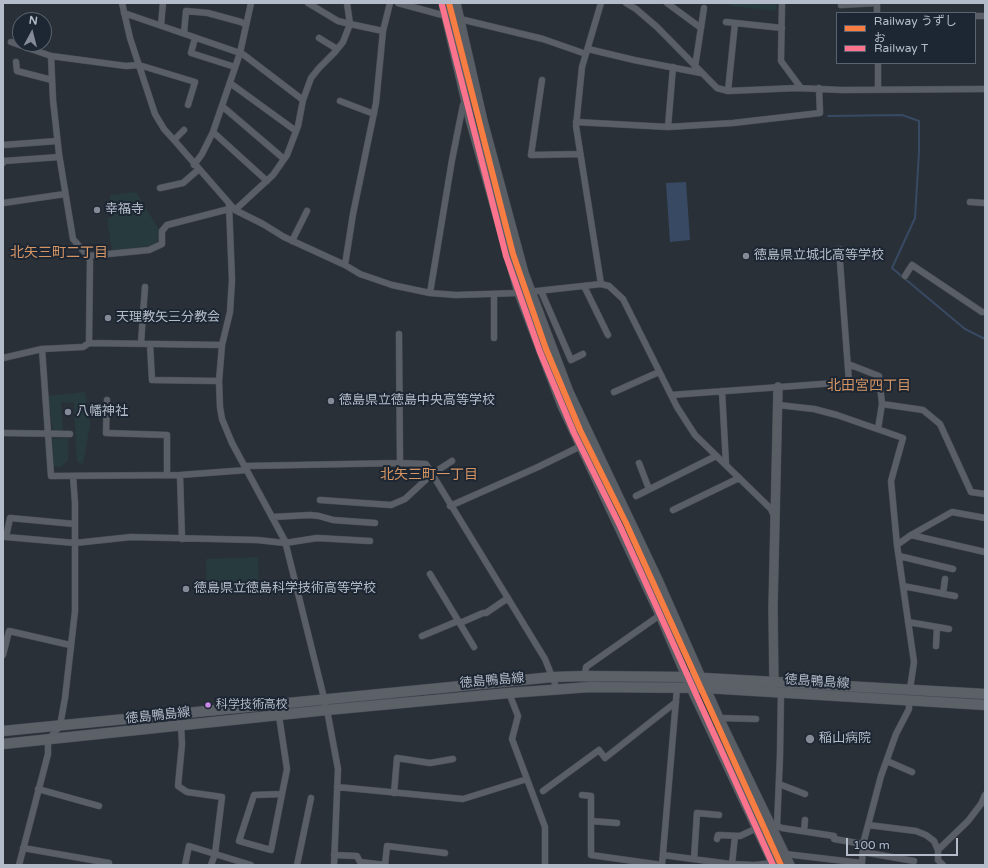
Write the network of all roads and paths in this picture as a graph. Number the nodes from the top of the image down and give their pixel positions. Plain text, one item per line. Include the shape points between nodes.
1 (122, 3) edge
2 (163, 3) edge
3 (251, 3) edge
4 (308, 3) edge
5 (347, 3) edge
6 (390, 3) edge
7 (398, 3) edge
8 (443, 3) edge
9 (456, 3) edge
10 (601, 3) edge
11 (626, 3) edge
12 (640, 3) edge
13 (667, 3) edge
14 (782, 3) edge
15 (877, 3) edge
16 (841, 4) edge
17 (704, 8) dead end
18 (636, 10) junction
19 (124, 13) junction
20 (446, 16) junction
21 (460, 19) junction
22 (726, 22) dead end
23 (735, 23) junction
24 (350, 24) junction
25 (161, 25) junction
26 (246, 25) junction
27 (701, 28) junction
28 (782, 28) junction
29 (383, 31) junction
30 (184, 33) junction
31 (195, 38) junction
32 (319, 38) dead end
33 (10, 42) dead end
34 (337, 49) junction
35 (587, 51) junction
36 (240, 53) junction
37 (51, 56) junction
38 (16, 62) dead end
39 (878, 64) edge
40 (139, 65) junction
41 (235, 67) junction
42 (673, 67) junction
43 (695, 67) junction
44 (701, 73) junction
45 (52, 80) junction
46 (542, 80) dead end
47 (230, 82) junction
48 (801, 88) junction
49 (819, 88) junction
50 (878, 89) junction
51 (985, 89) edge
52 (728, 91) junction
53 (302, 100) junction
54 (340, 101) dead end
55 (466, 101) junction
56 (188, 104) dead end
57 (222, 106) junction
58 (374, 114) junction
59 (576, 122) junction
60 (668, 127) junction
61 (184, 130) dead end
62 (296, 131) junction
63 (212, 132) junction
64 (174, 140) junction
65 (57, 141) junction
66 (3, 145) edge
67 (580, 154) junction
68 (59, 157) junction
69 (284, 159) junction
70 (3, 163) edge
71 (196, 167) junction
72 (267, 181) junction
73 (160, 188) dead end
74 (65, 194) junction
75 (970, 202) dead end
76 (3, 203) edge
77 (985, 203) edge
78 (231, 208) junction
79 (307, 211) dead end
80 (292, 241) junction
81 (839, 249) dead end
82 (88, 256) junction
83 (345, 265) junction
84 (905, 276) dead end
85 (601, 284) junction
86 (584, 286) junction
87 (145, 287) dead end
88 (541, 290) junction
89 (430, 292) junction
90 (531, 292) junction
91 (494, 294) junction
92 (519, 294) junction
93 (985, 312) edge
94 (399, 334) dead end
95 (608, 335) dead end
96 (494, 338) dead end
97 (89, 343) junction
98 (141, 343) junction
99 (150, 344) junction
100 (222, 345) junction
101 (42, 349) junction
102 (583, 354) dead end
103 (3, 358) edge
104 (848, 364) junction
105 (659, 372) junction
106 (219, 381) junction
107 (778, 387) junction
108 (722, 391) junction
109 (614, 392) dead end
110 (671, 395) junction
111 (107, 400) dead end
112 (882, 404) junction
113 (778, 405) junction
114 (878, 429) junction
115 (3, 433) edge
116 (48, 434) junction
117 (70, 434) dead end
118 (581, 446) junction
119 (716, 456) junction
120 (452, 461) dead end
121 (400, 463) junction
122 (639, 463) dead end
123 (726, 464) junction
124 (246, 468) junction
125 (432, 474) junction
126 (167, 475) junction
127 (180, 475) junction
128 (74, 476) junction
129 (739, 478) junction
130 (649, 489) junction
131 (985, 494) edge
132 (636, 496) dead end
133 (320, 500) dead end
134 (450, 506) junction
135 (673, 510) dead end
136 (272, 517) junction
137 (985, 518) edge
138 (775, 520) junction
139 (375, 522) dead end
140 (75, 524) junction
141 (911, 535) junction
142 (182, 539) junction
143 (370, 541) dead end
144 (75, 543) junction
145 (285, 543) junction
146 (897, 545) junction
147 (985, 552) edge
148 (899, 556) junction
149 (953, 569) dead end
150 (430, 574) dead end
151 (945, 580) dead end
152 (903, 586) junction
153 (943, 594) junction
154 (955, 596) dead end
155 (508, 598) junction
156 (660, 615) junction
157 (459, 622) junction
158 (908, 622) junction
159 (938, 627) junction
160 (950, 629) dead end
161 (422, 636) dead end
162 (70, 645) junction
163 (936, 646) dead end
164 (474, 647) dead end
165 (3, 654) edge
166 (585, 676) junction
167 (553, 677) junction
168 (687, 677) junction
169 (701, 678) junction
170 (677, 688) junction
171 (691, 688) junction
172 (706, 688) junction
173 (557, 689) junction
174 (776, 689) junction
175 (910, 689) junction
176 (509, 693) junction
177 (985, 694) edge
178 (324, 699) junction
179 (909, 701) junction
180 (676, 702) junction
181 (985, 705) edge
182 (327, 710) junction
183 (279, 716) junction
184 (719, 718) junction
185 (756, 719) dead end
186 (60, 726) junction
187 (181, 726) junction
188 (3, 731) edge
189 (48, 740) junction
190 (3, 744) edge
191 (453, 759) dead end
192 (887, 761) junction
193 (912, 772) dead end
194 (527, 779) junction
195 (779, 784) junction
196 (337, 787) junction
197 (38, 789) junction
198 (543, 791) dead end
199 (394, 793) junction
200 (282, 794) junction
201 (806, 794) dead end
202 (582, 795) dead end
203 (985, 795) edge
204 (311, 798) dead end
205 (99, 806) dead end
206 (719, 815) dead end
207 (805, 820) dead end
208 (591, 822) junction
209 (617, 824) dead end
210 (868, 825) junction
211 (775, 827) junction
212 (757, 828) junction
213 (804, 831) junction
214 (735, 836) junction
215 (717, 839) dead end
216 (863, 844) junction
217 (23, 848) junction
218 (938, 850) junction
219 (445, 852) dead end
220 (863, 852) junction
221 (215, 854) junction
222 (786, 854) junction
223 (334, 855) junction
224 (662, 855) junction
225 (694, 859) junction
226 (914, 861) dead end
227 (635, 863) edge
228 (732, 864) junction
229 (774, 864) edge
230 (862, 864) edge
231 (19, 865) edge
232 (109, 865) edge
233 (185, 865) edge
234 (212, 865) edge
235 (251, 865) edge
236 (297, 865) edge
237 (334, 865) edge
238 (385, 865) edge
239 (545, 865) edge
240 (662, 865) edge
241 (754, 865) edge
242 (790, 865) edge
243 (943, 865) edge

1 - 19 street
2 - 25 street
3 - 26 street
4 - 24 street via 338,21
5 - 24 street
6 - 29 street
7 - 20 street
8 - 20 street
9 - 21 street
10 - 35 street
11 - 18 street
12 - 18 street
13 - 27 street
14 - 28 street
15 - 16 street
17 - 27 street
18 - 43 street
19 - 25 street
19 - 40 street
20 - 55 street
21 - 35 street
21 - 90 street via 483,121
22 - 23 street
23 - 28 street
23 - 52 street
24 - 29 street
24 - 34 street via 343,42
25 - 30 street
26 - 30 street via 208,13 186,11
26 - 36 street
27 - 43 street
28 - 48 street via 781,61
29 - 58 street
30 - 31 street
31 - 36 street
31 - 41 street via 191,53
32 - 34 street
33 - 37 street
34 - 53 street via 311,78
35 - 42 street
35 - 59 street via 582,67
36 - 41 street
36 - 53 street
37 - 40 street via 126,66
37 - 45 street
38 - 45 street via 17,71
39 - 50 street
40 - 56 street via 195,82
40 - 64 street via 154,114
41 - 47 street
42 - 44 street
42 - 60 street
43 - 44 street
44 - 52 street via 717,88
45 - 65 street
46 - 67 street via 531,155
47 - 57 street
47 - 62 street
48 - 49 street
48 - 52 street
49 - 50 street
49 - 60 street via 820,114
50 - 51 street
53 - 62 street
54 - 58 street
55 - 89 street via 452,160
55 - 92 street
57 - 63 street
57 - 69 street
58 - 83 street
59 - 60 street
59 - 67 street
61 - 64 street
62 - 69 street
63 - 71 street
63 - 72 street
64 - 71 street
65 - 66 street
65 - 68 street
67 - 85 street
68 - 70 street
68 - 74 street
69 - 72 street
71 - 73 street via 183,183
71 - 78 street
72 - 78 street
74 - 76 street
74 - 82 street via 73,240
75 - 77 street
78 - 80 street
78 - 82 street via 167,225 162,231 162,244 149,250
78 - 100 street via 230,312
79 - 80 street
80 - 83 street
81 - 104 street
82 - 97 street
83 - 89 street via 360,274 392,285
84 - 93 street via 912,265
85 - 86 street
85 - 105 street via 609,286 623,300
86 - 88 street
86 - 95 street
87 - 98 street
88 - 90 street
88 - 102 street via 571,360
89 - 91 street via 456,295
90 - 92 street
90 - 169 street via 569,392 659,582
91 - 92 street
91 - 96 street
92 - 118 street via 562,406
94 - 121 street
97 - 98 street
97 - 101 street via 83,347
98 - 99 street
99 - 100 street
99 - 106 street via 152,380
100 - 106 street
101 - 103 street
101 - 116 street
104 - 107 street via 849,382
104 - 112 street via 879,376
105 - 109 street
105 - 110 street
106 - 124 street via 222,419
107 - 108 street
107 - 113 street
108 - 110 street
108 - 123 street
110 - 119 street via 695,435
111 - 126 street via 106,433 167,435
112 - 114 street
112 - 131 street via 924,410 940,424 971,492
113 - 114 street via 814,409
113 - 138 street
114 - 146 street via 903,438 891,481
115 - 116 street
116 - 117 street
116 - 128 street via 51,476
118 - 134 street
118 - 156 street
119 - 123 street
119 - 130 street
120 - 125 street
121 - 124 street
121 - 125 street via 426,464
122 - 130 street
123 - 129 street
124 - 127 street
124 - 136 street
125 - 133 street via 405,499 391,505
125 - 134 street
126 - 127 street
126 - 128 street
127 - 142 street
128 - 140 street
129 - 135 street
129 - 138 street via 771,509
130 - 132 street
134 - 155 street
136 - 139 street via 310,515 333,520
136 - 145 street
137 - 141 street via 952,512
138 - 174 street via 773,608
140 - 144 street
140 - 144 street via 10,518 6,537
141 - 146 street
141 - 147 street
142 - 144 street via 131,537
142 - 145 street
143 - 145 street via 317,538
144 - 162 street via 75,611
145 - 178 street
146 - 148 street
148 - 149 street
148 - 152 street
150 - 157 street
151 - 153 street
152 - 153 street
152 - 158 street
153 - 154 street
155 - 157 street via 486,613
155 - 167 street
156 - 166 street via 586,666
156 - 168 street
157 - 161 street
157 - 164 street
158 - 159 street
158 - 175 street via 914,662
159 - 160 street
159 - 163 street
162 - 165 street via 9,631
162 - 186 street
166 - 167 main road, 徳島鴨島線
166 - 168 main road, 徳島鴨島線
167 - 173 street
167 - 178 main road, 徳島鴨島線
168 - 169 main road, 徳島鴨島線
168 - 171 street
169 - 172 street
169 - 174 main road, 徳島鴨島線
170 - 171 main road, 徳島鴨島線
170 - 173 main road, 徳島鴨島線
170 - 180 street
171 - 172 main road, 徳島鴨島線
171 - 212 street
172 - 174 main road, 徳島鴨島線
172 - 184 street
173 - 176 main road, 徳島鴨島線
174 - 175 main road, 徳島鴨島線
174 - 179 main road, 徳島鴨島線
174 - 195 street
175 - 177 main road, 徳島鴨島線
176 - 182 main road, 徳島鴨島線
176 - 194 street via 518,716 512,739
178 - 182 street
178 - 186 main road, 徳島鴨島線
179 - 181 main road, 徳島鴨島線
179 - 192 street via 909,709 896,734
180 - 198 street via 605,758 599,750
180 - 224 street
182 - 183 main road, 徳島鴨島線
182 - 196 street via 338,769
183 - 187 main road, 徳島鴨島線
183 - 200 street via 287,769
184 - 185 street
184 - 211 street
186 - 188 main road, 徳島鴨島線
186 - 189 street
187 - 189 main road, 徳島鴨島線
187 - 221 street via 178,786 187,792 222,797
189 - 190 main road, 徳島鴨島線
189 - 197 street via 48,754
191 - 199 street via 430,764 397,758
192 - 193 street
192 - 210 street
194 - 199 street via 463,799
194 - 239 street via 545,827
195 - 201 street
195 - 211 street
196 - 199 street
196 - 223 street
197 - 205 street
197 - 217 street
200 - 200 street via 271,850 239,841 254,795
202 - 208 street via 591,796
203 - 218 street via 968,821
204 - 236 street
206 - 225 street via 697,812
207 - 213 street
208 - 209 street
208 - 227 street via 591,855
210 - 216 street
210 - 218 street via 916,831 934,841
211 - 213 street
211 - 222 street
212 - 214 street
212 - 229 street
213 - 216 street
214 - 215 street via 718,835
214 - 228 street
216 - 220 street
217 - 231 street
217 - 232 street
218 - 243 street via 938,860
219 - 238 street via 387,846
220 - 226 street
220 - 230 street
221 - 233 street via 189,846
221 - 234 street
221 - 235 street
222 - 230 street
222 - 242 street
223 - 237 street
223 - 238 street via 357,856 360,862
224 - 225 street
224 - 240 street
225 - 228 street
227 - 240 street
228 - 241 street
229 - 241 street

